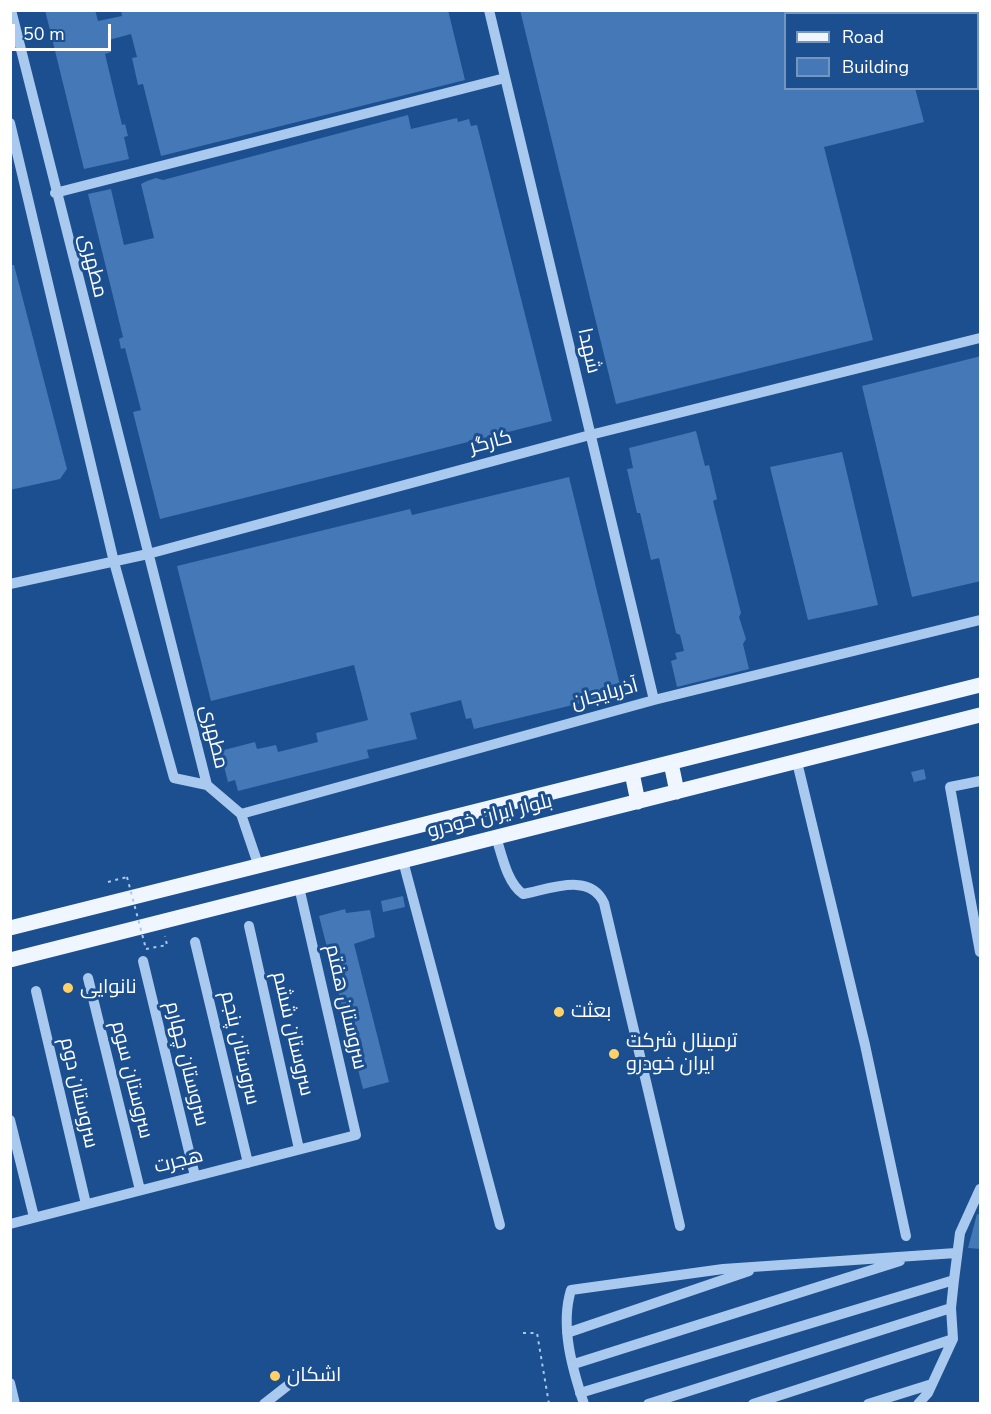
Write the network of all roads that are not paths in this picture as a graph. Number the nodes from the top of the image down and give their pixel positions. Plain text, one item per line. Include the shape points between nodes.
1 (11, 10) edge
2 (489, 10) edge
3 (505, 78) junction
4 (10, 123) edge
5 (55, 193) junction
6 (981, 338) edge
7 (590, 435) junction
8 (148, 554) junction
9 (114, 562) junction
10 (10, 584) edge
11 (981, 620) edge
12 (981, 686) edge
13 (654, 700) junction
14 (981, 715) edge
15 (797, 762) junction
16 (671, 763) junction
17 (632, 773) junction
18 (981, 781) edge
19 (207, 785) junction
20 (677, 792) junction
21 (638, 802) junction
22 (241, 814) junction
23 (496, 837) junction
24 (403, 861) junction
25 (259, 867) junction
26 (299, 887) junction
27 (249, 926) dead end
28 (10, 928) edge
29 (195, 942) dead end
30 (981, 952) edge
31 (10, 960) edge
32 (142, 961) dead end
33 (88, 978) dead end
34 (36, 991) dead end
35 (10, 1120) edge
36 (356, 1135) joint
37 (299, 1149) junction
38 (248, 1163) junction
39 (195, 1176) junction
40 (981, 1189) edge
41 (140, 1190) junction
42 (86, 1204) junction
43 (34, 1217) junction
44 (10, 1224) edge
45 (500, 1225) dead end
46 (680, 1226) dead end
47 (906, 1236) dead end
48 (956, 1253) junction
49 (916, 1256) junction
50 (764, 1266) junction
51 (954, 1280) junction
52 (951, 1308) junction
53 (567, 1333) junction
54 (953, 1339) junction
55 (574, 1364) junction
56 (10, 1383) edge
57 (932, 1384) junction
58 (287, 1386) dead end
59 (582, 1398) edge
60 (15, 1404) edge
61 (264, 1404) edge
62 (648, 1404) edge
63 (753, 1404) edge
64 (868, 1404) edge
65 (918, 1404) edge

1 - 5 street, مطهری
2 - 3 street, شهدا
3 - 5 street
3 - 7 street, شهدا
4 - 9 street, مطهری
5 - 8 street, مطهری
6 - 7 street, کارگر
7 - 8 street, کارگر
7 - 13 street, شهدا
8 - 9 street, کارگر
8 - 19 street, مطهری
9 - 10 street, کارگر
9 - 19 street, مطهری via 174,778
11 - 13 street, آذربایجان
12 - 16 main road, بلوار ایران خودرو
13 - 22 street, آذربایجان
14 - 15 main road, بلوار ایران خودرو
15 - 20 main road, بلوار ایران خودرو
15 - 47 street
16 - 17 main road, بلوار ایران خودرو
16 - 20 main road
17 - 21 main road
17 - 25 main road, بلوار ایران خودرو
18 - 30 street via 950,787
19 - 22 street
20 - 21 main road, بلوار ایران خودرو
21 - 23 main road, بلوار ایران خودرو
22 - 25 street
23 - 24 main road, بلوار ایران خودرو
23 - 46 street via 516,890 523,894 573,885 590,885 599,891
24 - 26 main road, بلوار ایران خودرو
24 - 45 street
25 - 28 main road, بلوار ایران خودرو
26 - 31 main road, بلوار ایران خودرو
26 - 36 street, سروستان هفتم
27 - 37 street, سروستان ششم
29 - 38 street, سروستان پنجم
32 - 39 street, سروستان چهارم
33 - 41 street, سروستان سوم
34 - 42 street, سروستان دوم
35 - 43 street
36 - 37 street, هجرت
37 - 38 street, هجرت
38 - 39 street, هجرت
39 - 41 street, هجرت
40 - 48 street via 960,1233
41 - 42 street, هجرت
42 - 43 street, هجرت
43 - 44 street, هجرت
48 - 49 street
48 - 51 street
49 - 50 street
49 - 55 street
50 - 53 street
50 - 53 street via 571,1290 565,1310
51 - 52 street
51 - 59 street
52 - 54 street
52 - 62 street
53 - 55 street
54 - 57 street
54 - 63 street
55 - 59 street
56 - 60 street
57 - 64 street
57 - 65 street
58 - 61 street

